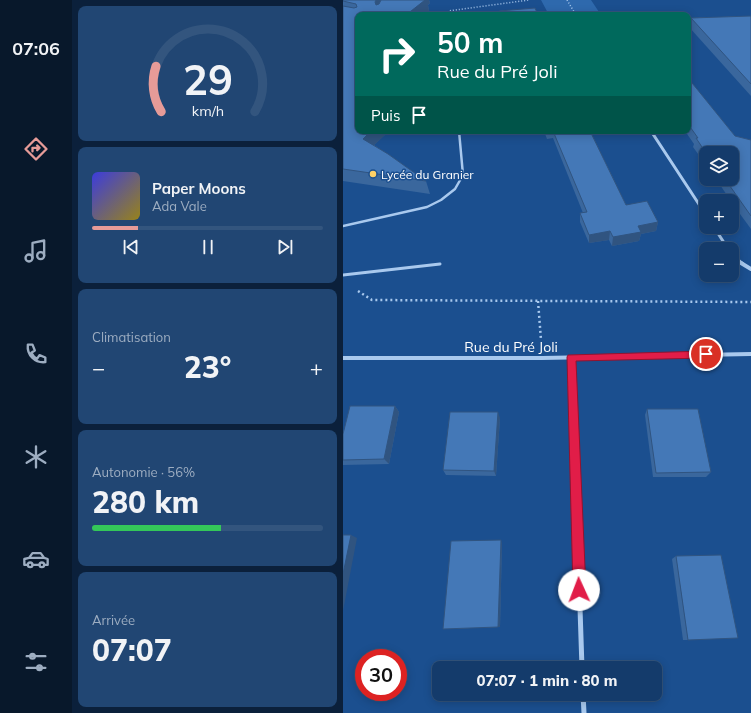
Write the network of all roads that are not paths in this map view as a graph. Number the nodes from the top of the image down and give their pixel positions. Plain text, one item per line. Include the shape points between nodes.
1 (459, 134) edge
2 (653, 134) edge
3 (699, 204) edge
4 (343, 226) edge
5 (739, 262) edge
6 (440, 264) dead end
7 (751, 269) edge
8 (343, 275) edge
9 (751, 354) edge
10 (571, 357) junction
11 (343, 358) edge
12 (582, 661) edge
13 (583, 701) edge
14 (584, 713) edge

1 - 4 lane via 463,175 455,189 427,207
2 - 3 street
5 - 7 street
6 - 8 lane
9 - 10 street, Rue du Pré Joli
10 - 11 street, Rue du Pré Joli
10 - 12 street
13 - 14 street

